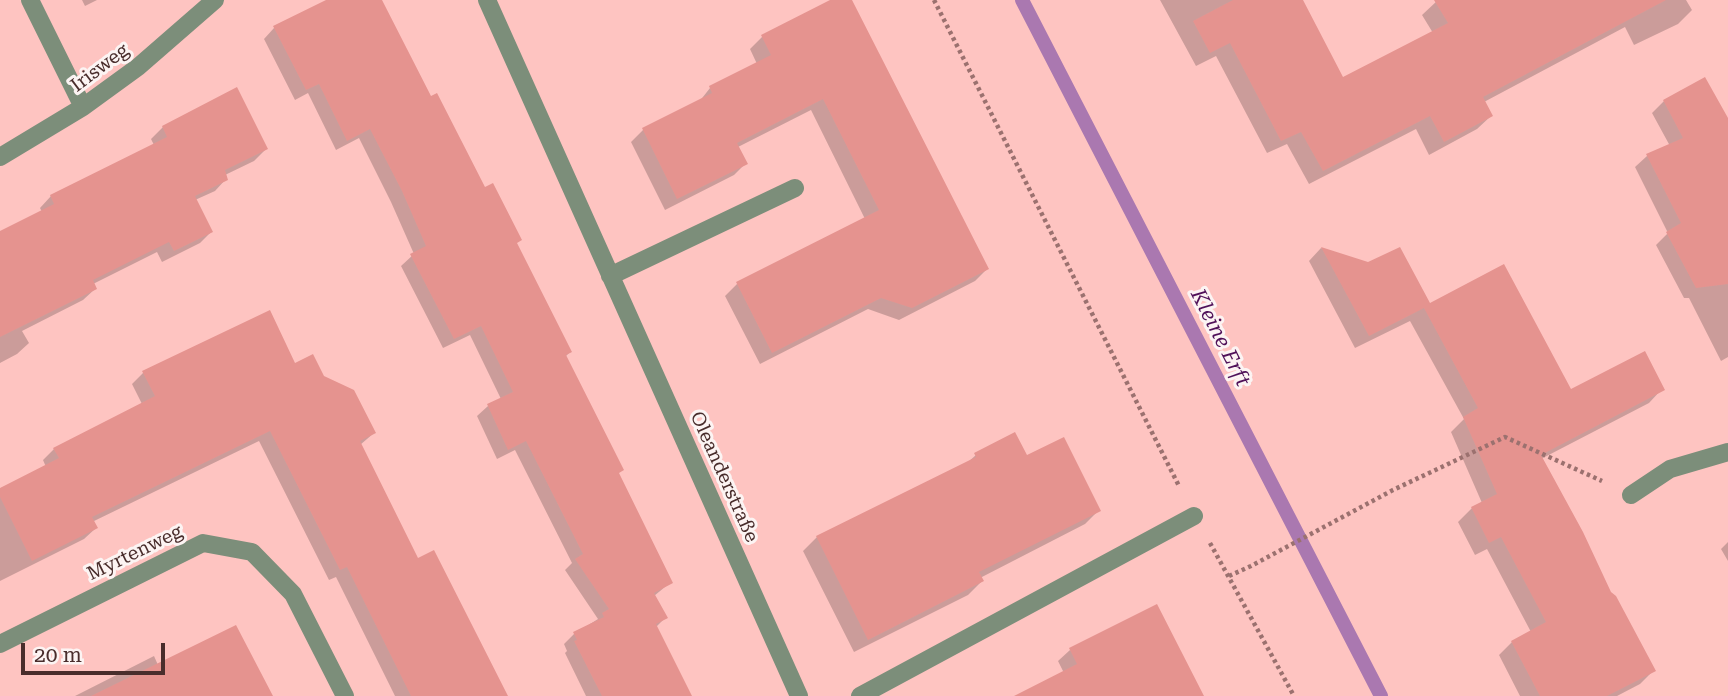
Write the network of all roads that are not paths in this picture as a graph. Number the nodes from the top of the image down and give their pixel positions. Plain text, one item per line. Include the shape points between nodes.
1 (30, 0) edge
2 (215, 0) edge
3 (486, 0) edge
4 (83, 107) junction
5 (0, 157) edge
6 (795, 188) dead end
7 (610, 275) junction
8 (1728, 452) edge
9 (1631, 495) road end
10 (1194, 516) road end
11 (0, 644) edge
12 (345, 696) edge
13 (799, 696) edge
14 (860, 696) edge

1 - 4 street
2 - 4 street, Irisweg via 138,67
3 - 7 street, Oleanderstraße
4 - 5 street, Irisweg
6 - 7 street
7 - 13 street, Oleanderstraße
8 - 9 street via 1670,469
10 - 14 street
11 - 12 street, Myrtenweg via 203,543 252,552 293,594

